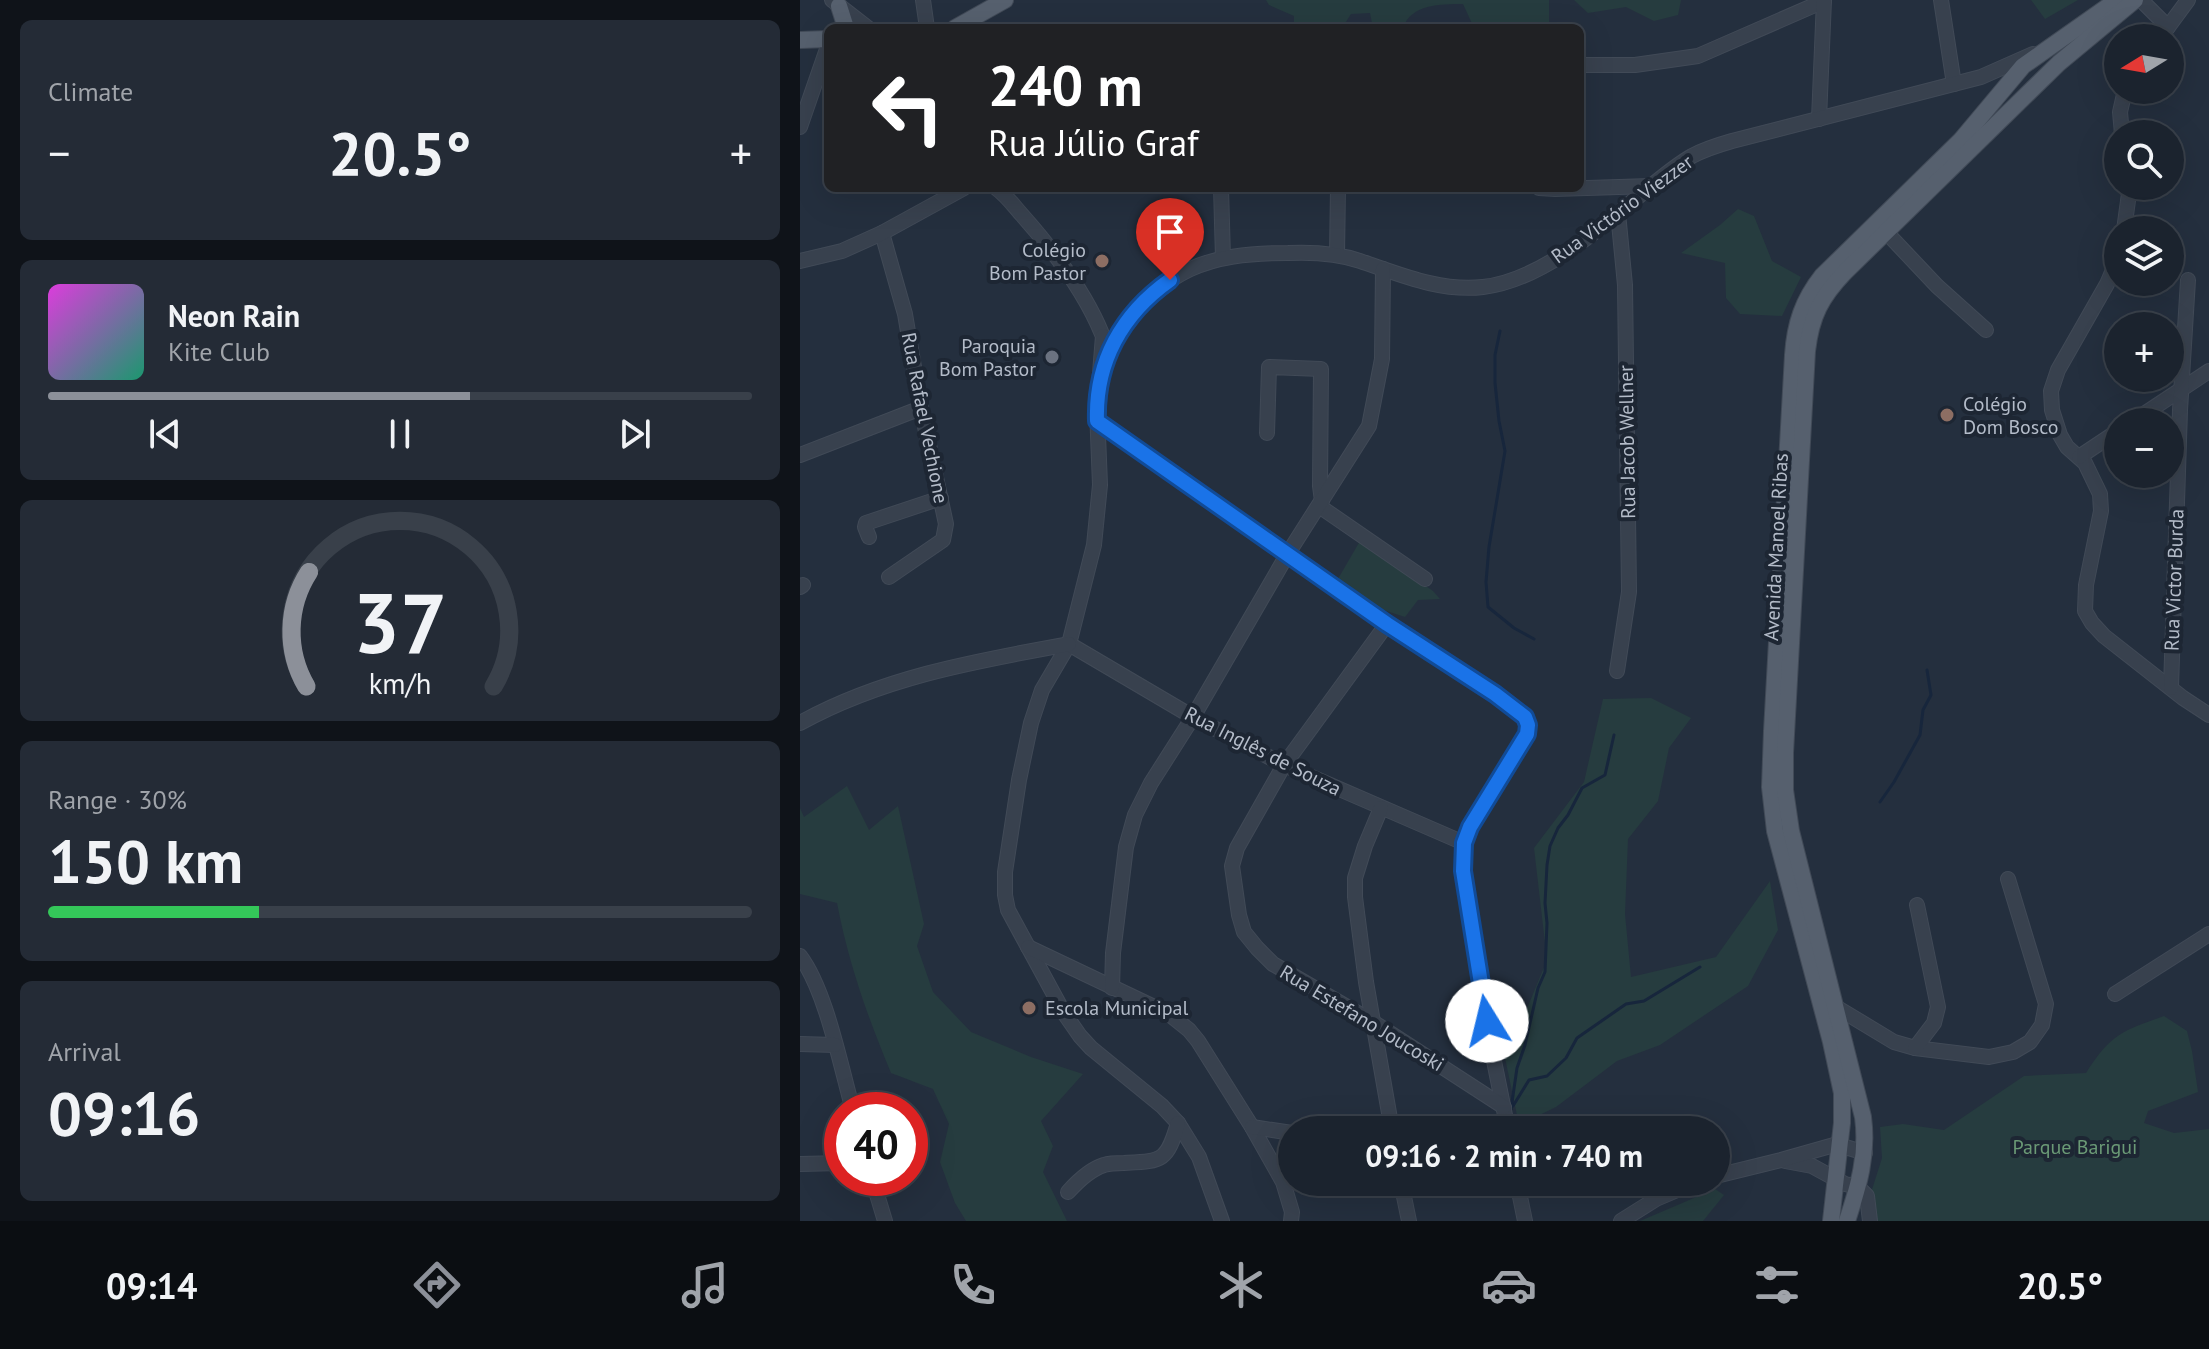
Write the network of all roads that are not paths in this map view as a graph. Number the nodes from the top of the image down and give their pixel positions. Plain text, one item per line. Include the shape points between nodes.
1 (923, 0) edge
2 (1005, 0) edge
3 (1824, 0) edge
4 (1941, 0) edge
5 (2117, 0) edge
6 (2138, 0) edge
7 (2188, 0) edge
8 (835, 3) edge
9 (844, 24) edge
10 (863, 24) edge
11 (926, 24) edge
12 (962, 24) edge
13 (2158, 24) edge
14 (2170, 24) edge
15 (824, 39) edge
16 (800, 40) edge
17 (2048, 47) junction
18 (824, 58) edge
19 (2059, 63) junction
20 (1584, 65) edge
21 (1981, 77) junction
22 (2008, 82) junction
23 (1954, 84) junction
24 (2036, 86) junction
25 (1819, 119) junction
26 (800, 127) edge
27 (1651, 186) junction
28 (1584, 188) edge
29 (957, 192) edge
30 (1004, 192) edge
31 (1221, 192) edge
32 (1338, 192) edge
33 (1618, 213) junction
34 (1886, 232) junction
35 (882, 233) junction
36 (1337, 255) junction
37 (1223, 258) junction
38 (800, 261) edge
39 (1383, 269) junction
40 (2188, 280) dead end
41 (2104, 289) edge
42 (1986, 330) dead end
43 (1109, 333) junction
44 (2184, 353) edge
45 (2209, 371) edge
46 (2184, 388) edge
47 (2177, 392) edge
48 (2182, 392) edge
49 (921, 408) junction
50 (2153, 408) edge
51 (1097, 421) junction
52 (1267, 433) dead end
53 (2104, 440) edge
54 (800, 455) edge
55 (2079, 457) junction
56 (1793, 478) junction
57 (941, 498) junction
58 (1320, 504) junction
59 (1791, 516) junction
60 (869, 537) dead end
61 (1287, 555) junction
62 (889, 577) dead end
63 (1425, 579) dead end
64 (1387, 624) junction
65 (1069, 644) junction
66 (1617, 671) dead end
67 (2171, 688) junction
68 (2209, 715) edge
69 (1193, 717) junction
70 (800, 723) edge
71 (1772, 731) junction
72 (1785, 753) junction
73 (1284, 765) junction
74 (1381, 808) junction
75 (1464, 843) junction
76 (2008, 879) dead end
77 (1917, 905) dead end
78 (2209, 934) edge
79 (1028, 947) junction
80 (800, 956) edge
81 (1112, 988) junction
82 (1817, 988) junction
83 (2115, 994) dead end
84 (1836, 1007) junction
85 (1373, 1022) junction
86 (1831, 1042) junction
87 (800, 1044) edge
88 (835, 1045) junction
89 (1915, 1048) junction
90 (1850, 1063) junction
91 (848, 1092) edge
92 (1504, 1107) junction
93 (1390, 1116) edge
94 (1506, 1116) edge
95 (1178, 1123) junction
96 (1252, 1127) junction
97 (1278, 1131) edge
98 (1839, 1145) junction
99 (1865, 1153) junction
100 (1781, 1160) junction
101 (824, 1163) edge
102 (800, 1164) edge
103 (1730, 1173) edge
104 (1836, 1179) junction
105 (1858, 1187) junction
106 (1068, 1192) dead end
107 (877, 1196) edge
108 (1404, 1196) edge
109 (1520, 1196) edge
110 (1663, 1196) edge
111 (885, 1221) edge
112 (1222, 1221) edge
113 (1291, 1221) edge
114 (1409, 1221) edge
115 (1525, 1221) edge
116 (1621, 1221) edge
117 (1831, 1221) edge
118 (1847, 1221) edge
119 (1870, 1221) edge

1 - 11 street
2 - 12 main road
3 - 20 street via 1698,56 1635,65
3 - 25 street
4 - 23 street
5 - 17 main road, Avenida Manoel Ribas
6 - 13 street
6 - 19 main road, Avenida Manoel Ribas
7 - 14 street
8 - 9 main road
8 - 10 street
15 - 16 main road
17 - 19 main road
17 - 21 street, Rua Victório Viezzer
17 - 22 main road, Avenida Manoel Ribas
18 - 26 street
19 - 24 main road, Avenida Manoel Ribas
21 - 22 street, Rua Victório Viezzer
21 - 23 street, Rua Victório Viezzer
22 - 24 main road
22 - 56 main road, Avenida Manoel Ribas via 1961,140 1809,295 1794,340
23 - 25 street, Rua Victório Viezzer
24 - 34 main road, Avenida Manoel Ribas
25 - 27 street, Rua Victório Viezzer via 1705,150
27 - 28 street
27 - 33 street, Rua Victório Viezzer
29 - 35 street
30 - 43 street
31 - 37 street
32 - 36 street
33 - 39 street, Rua Victório Viezzer via 1546,264 1500,284 1457,287
33 - 66 street, Rua Jacob Wellner via 1625,285 1629,592
34 - 42 street
34 - 56 main road, Avenida Manoel Ribas via 1833,284 1814,316
35 - 38 street via 842,251
35 - 49 street, Rua Rafael Vechione via 905,314
36 - 37 street, Rua Victório Viezzer
36 - 39 street, Rua Victório Viezzer
37 - 43 street, Rua Victório Viezzer via 1170,280
39 - 58 street via 1382,359 1369,426
40 - 44 street, Rua Victor Burda
41 - 55 street via 2051,391 2060,435
43 - 51 street
45 - 46 street
47 - 50 street
48 - 67 street, Rua Victor Burda
49 - 54 street
49 - 57 street, Rua Rafael Vechione
51 - 61 street
51 - 65 street via 1097,525
52 - 58 street via 1269,367 1321,369
53 - 55 street
55 - 67 street via 2098,487 2101,503 2085,611 2104,636
56 - 59 main road, Avenida Manoel Ribas
57 - 60 street via 866,523
57 - 62 street, Rua Rafael Vechione via 943,540
58 - 61 street
58 - 63 street
59 - 71 main road, Avenida Manoel Ribas
59 - 72 main road, Avenida Manoel Ribas
61 - 64 street
61 - 69 street
64 - 73 street, Rua Estefano Joucoski
64 - 75 street via 1495,694 1528,725
65 - 69 street, Rua Inglês de Souza
65 - 70 street via 910,678
65 - 79 street via 1042,690 1031,723 1005,872 1008,910
67 - 68 street
69 - 73 street, Rua Inglês de Souza
69 - 81 street via 1135,815 1126,847
71 - 72 main road
71 - 82 main road, Avenida Manoel Ribas via 1775,831
72 - 84 main road, Avenida Manoel Ribas via 1791,831
73 - 74 street, Rua Inglês de Souza
73 - 85 street, Rua Estefano Joucoski via 1232,866 1244,932 1273,964
74 - 75 street, Rua Inglês de Souza
74 - 85 street via 1355,878
75 - 92 street via 1463,871
76 - 89 street via 2044,994 2046,1013 2037,1035 1999,1056
77 - 89 street via 1938,1007 1934,1023
78 - 83 street
79 - 81 street
79 - 95 street via 1080,1036
80 - 88 street
81 - 96 street via 1169,1014 1189,1030
82 - 84 main road
82 - 86 main road, Avenida Manoel Ribas
84 - 89 street via 1884,1037
84 - 90 main road, Avenida Manoel Ribas
85 - 92 street, Rua Estefano Joucoski
85 - 93 street
86 - 90 main road via 1842,1045
86 - 98 main road, Avenida Manoel Ribas via 1842,1093
87 - 88 street
88 - 91 street
90 - 99 main road, Avenida Manoel Ribas
92 - 94 street
95 - 106 street via 1163,1157 1103,1165
95 - 112 street via 1199,1157
96 - 97 street
96 - 113 street via 1283,1182
98 - 99 street
98 - 100 street
98 - 104 main road, Avenida Manoel Ribas
99 - 105 main road, Avenida Manoel Ribas
100 - 103 street
100 - 104 street via 1812,1166
101 - 102 street
104 - 105 street
104 - 117 main road, Avenida Manoel Ribas
105 - 118 main road, Avenida Manoel Ribas
105 - 119 street via 1867,1196
107 - 111 street
108 - 114 street
109 - 115 street
110 - 116 street

